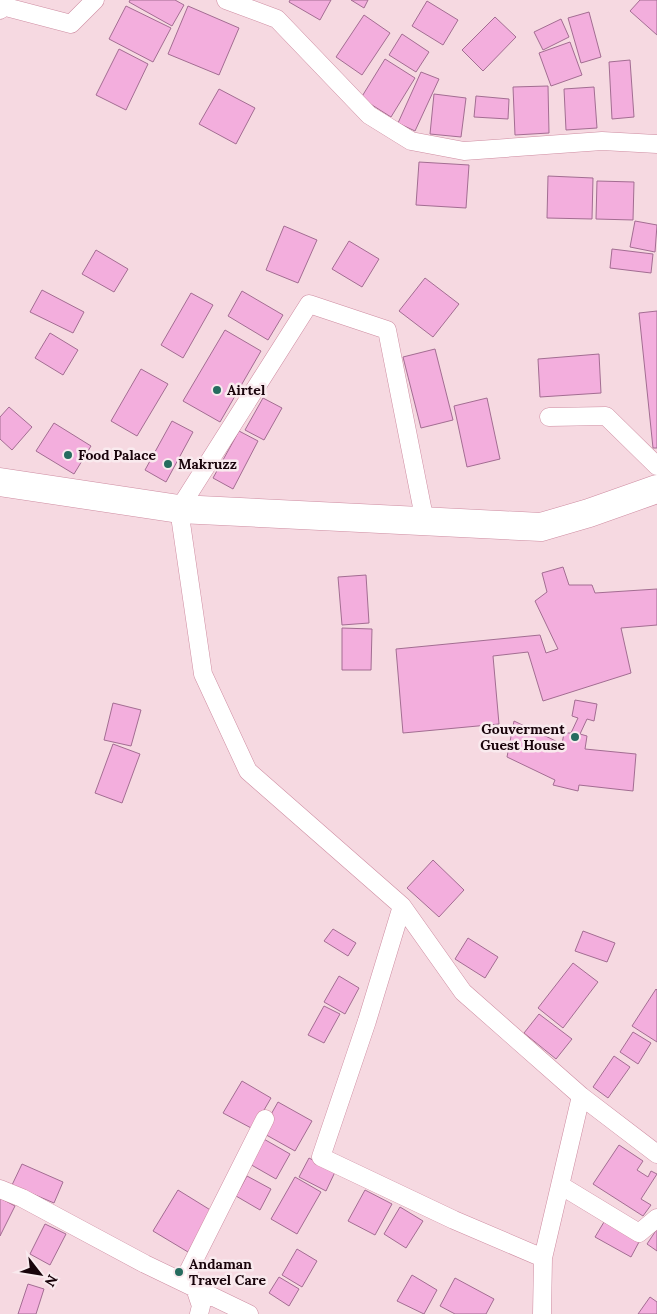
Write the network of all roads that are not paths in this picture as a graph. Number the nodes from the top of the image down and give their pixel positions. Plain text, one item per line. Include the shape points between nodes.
1 (95, 0) edge
2 (226, 0) edge
3 (0, 10) edge
4 (657, 144) edge
5 (549, 417) dead end
6 (657, 466) edge
7 (0, 482) edge
8 (657, 489) edge
9 (180, 509) junction
10 (424, 522) junction
11 (402, 906) junction
12 (581, 1096) junction
13 (265, 1119) dead end
14 (657, 1154) edge
15 (560, 1185) junction
16 (0, 1189) edge
17 (657, 1218) edge
18 (543, 1258) junction
19 (189, 1285) junction
20 (198, 1314) edge
21 (249, 1314) edge
22 (542, 1314) edge

1 - 3 street via 71,24 2,6
2 - 4 street via 277,19 369,115 411,141 464,151 602,141
5 - 6 street via 606,416
7 - 9 highway
8 - 10 highway via 541,527
9 - 10 highway
9 - 10 street via 310,304 387,330
9 - 11 street via 203,674 248,771
11 - 12 street via 463,992
11 - 18 street via 321,1158
12 - 14 street
12 - 15 street
13 - 19 street
15 - 17 street via 639,1233
15 - 18 street
16 - 19 street
18 - 22 street
19 - 20 street via 201,1306
19 - 21 street

